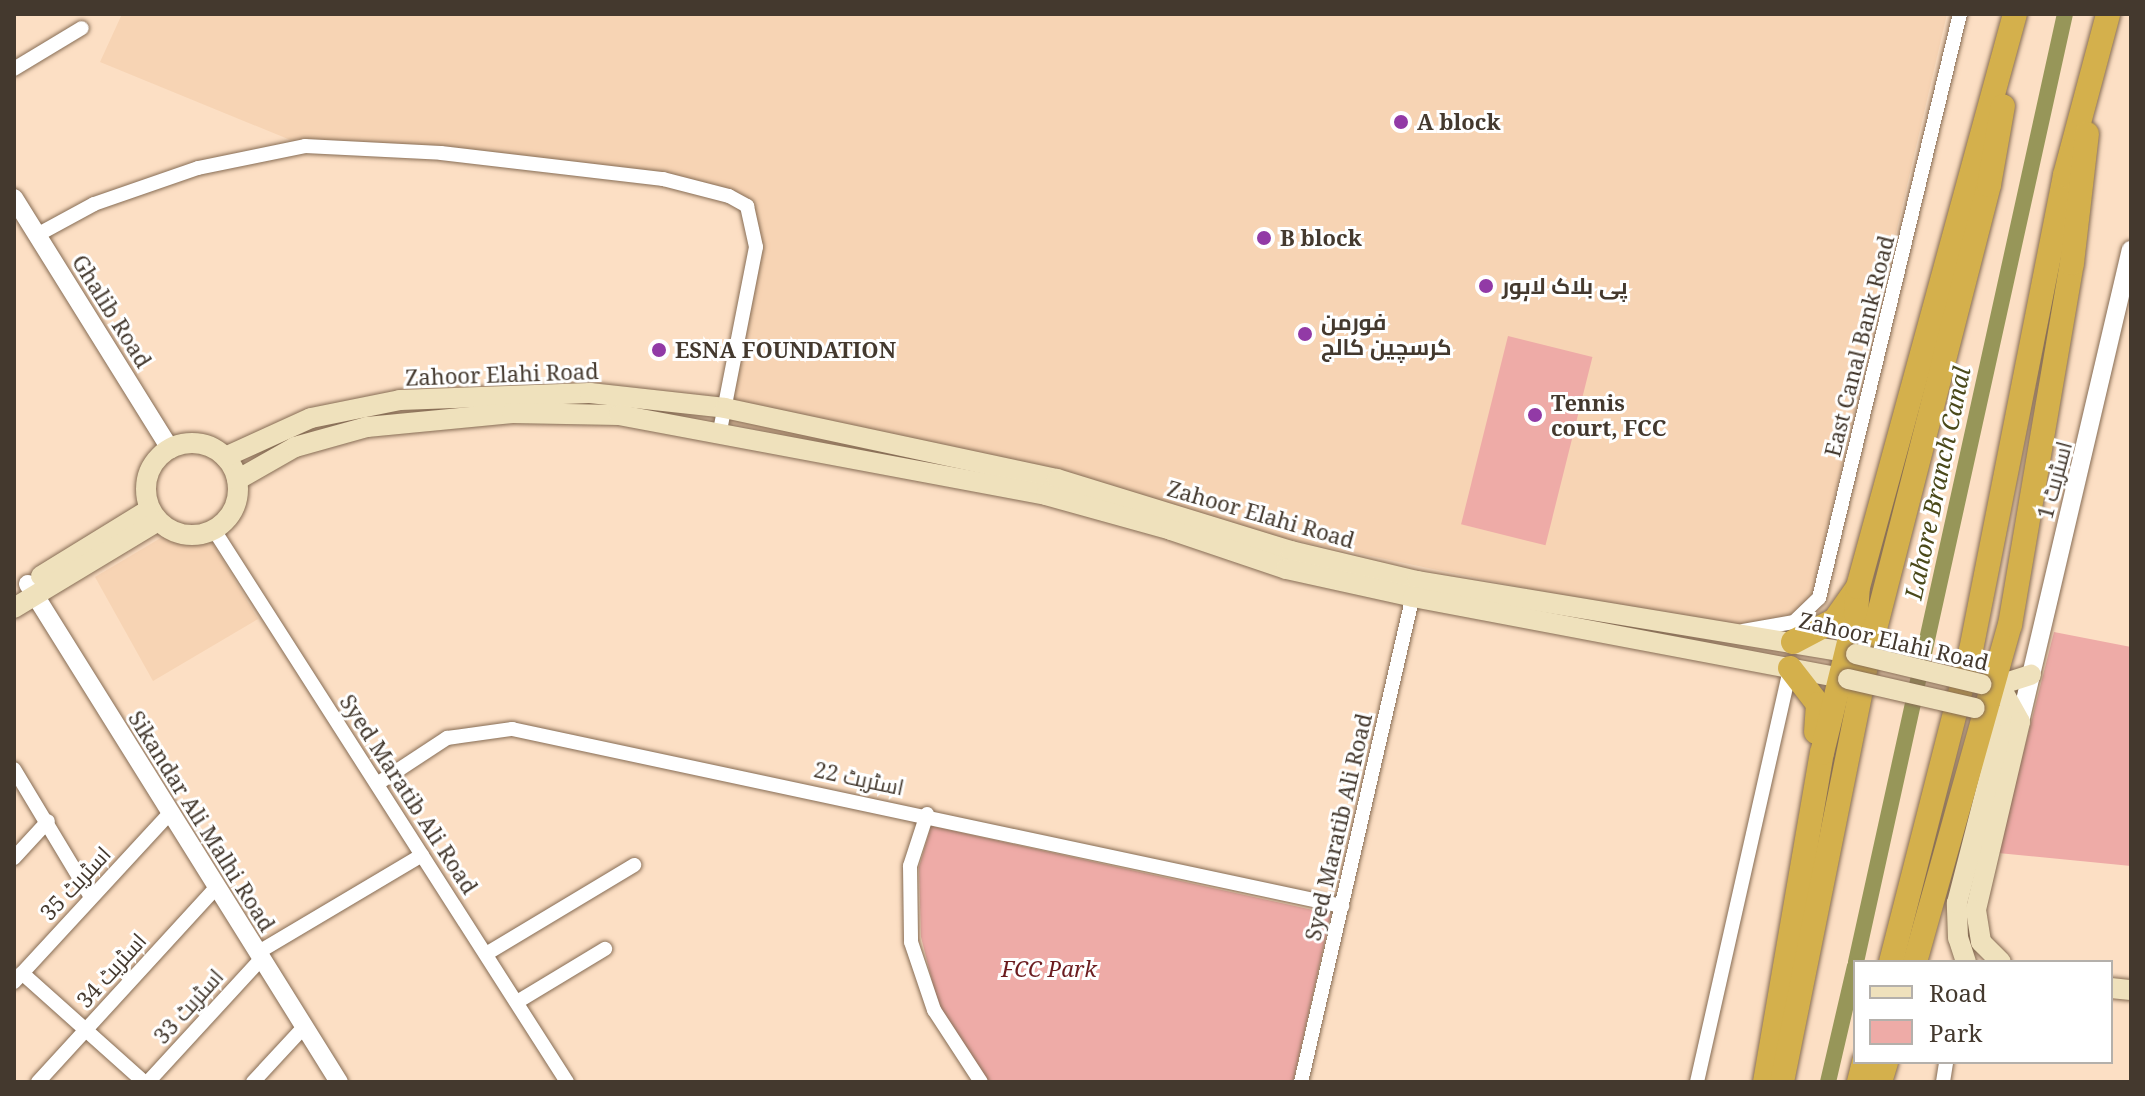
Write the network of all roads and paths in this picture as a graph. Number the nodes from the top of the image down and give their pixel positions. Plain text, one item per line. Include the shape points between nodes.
1 (1960, 14) edge
2 (2017, 14) edge
3 (2108, 14) edge
4 (82, 28) dead end
5 (14, 69) edge
6 (2089, 100) junction
7 (14, 198) edge
8 (37, 235) junction
9 (2131, 250) edge
10 (725, 408) junction
11 (720, 430) junction
12 (170, 449) junction
13 (225, 457) junction
14 (237, 480) junction
15 (154, 515) junction
16 (214, 530) junction
17 (1858, 587) junction
18 (1415, 589) junction
19 (26, 591) edge
20 (14, 608) edge
21 (1737, 632) junction
22 (1793, 642) junction
23 (1851, 654) junction
24 (1790, 668) junction
25 (2031, 675) junction
26 (1844, 679) junction
27 (1983, 698) junction
28 (2020, 722) junction
29 (1822, 753) junction
30 (14, 769) edge
31 (377, 784) junction
32 (927, 814) junction
33 (168, 815) junction
34 (48, 821) junction
35 (422, 855) junction
36 (14, 858) edge
37 (634, 865) dead end
38 (215, 889) junction
39 (91, 897) junction
40 (1342, 906) junction
41 (605, 949) dead end
42 (486, 954) junction
43 (259, 956) junction
44 (1892, 960) edge
45 (1916, 960) edge
46 (1965, 960) edge
47 (1999, 960) edge
48 (18, 978) edge
49 (517, 1002) junction
50 (304, 1027) junction
51 (86, 1030) junction
52 (38, 1082) edge
53 (146, 1082) edge
54 (253, 1082) edge
55 (339, 1082) edge
56 (567, 1082) edge
57 (981, 1082) edge
58 (1301, 1082) edge
59 (1697, 1082) edge
60 (1765, 1082) edge
61 (1782, 1082) edge

1 - 21 street, East Canal Bank Road via 1819,598 1794,622
2 - 17 highway
2 - 61 highway via 1989,185 1866,664
3 - 6 highway
4 - 5 street
6 - 27 highway via 2072,263 2024,550
6 - 44 highway via 2065,175 1971,650
7 - 8 street, Ghalib Road
8 - 10 street via 94,204 198,168 305,146 441,153 663,179 729,196 747,206 754,222 756,247
8 - 12 street, Ghalib Road
9 - 25 street, اسٹریٹ 1
10 - 11 street
10 - 13 main road, Zahoor Elahi Road via 590,393 400,400 311,418
10 - 18 main road, Zahoor Elahi Road via 1057,479
11 - 14 main road, Zahoor Elahi Road via 619,415 512,413 409,420 295,447
11 - 18 main road, Zahoor Elahi Road via 1046,495 1286,569
12 - 13 main road via 199,444
12 - 15 main road via 146,482
13 - 14 main road
14 - 16 main road via 234,509
15 - 16 main road via 184,535
15 - 19 main road
16 - 31 street, Syed Maratib Ali Road
17 - 22 highway via 1835,620
17 - 23 highway
18 - 21 main road, Zahoor Elahi Road
18 - 24 main road, Zahoor Elahi Road
18 - 40 street, Syed Maratib Ali Road
19 - 20 main road
19 - 33 street, Sikandar Ali Malhi Road
21 - 22 main road, Zahoor Elahi Road
22 - 23 main road, Zahoor Elahi Road
23 - 26 highway
23 - 27 main road, Zahoor Elahi Road, bridge
24 - 26 main road, Zahoor Elahi Road
24 - 29 highway via 1818,704 1815,738
24 - 59 street
25 - 27 main road
25 - 28 street, اسٹریٹ 1
26 - 27 main road, Zahoor Elahi Road, bridge
26 - 29 highway
27 - 28 main road, Zahoor Elahi Road via 2014,704
27 - 45 highway
27 - 46 main road via 2002,728 1957,903 1958,938
28 - 47 main road via 1976,910 1981,942
29 - 60 highway
30 - 34 street
31 - 32 street, اسٹریٹ 22 via 447,738 512,729
31 - 35 street, Syed Maratib Ali Road
32 - 40 street, اسٹریٹ 22
32 - 57 street via 910,866 911,942 934,1010
33 - 38 street, Sikandar Ali Malhi Road
33 - 39 street, اسٹریٹ 35
34 - 36 street
34 - 39 street
35 - 42 street, Syed Maratib Ali Road
35 - 43 street, اسٹریٹ 33
37 - 42 street
38 - 43 street, Sikandar Ali Malhi Road
38 - 51 street, اسٹریٹ 34
39 - 48 street, اسٹریٹ 35
40 - 58 street, Syed Maratib Ali Road
41 - 49 street
42 - 49 street, Syed Maratib Ali Road
43 - 50 street, Sikandar Ali Malhi Road
43 - 53 street, اسٹریٹ 33
48 - 51 street
49 - 56 street, Syed Maratib Ali Road
50 - 54 street
50 - 55 street, Sikandar Ali Malhi Road
51 - 52 street, اسٹریٹ 34
51 - 53 street

